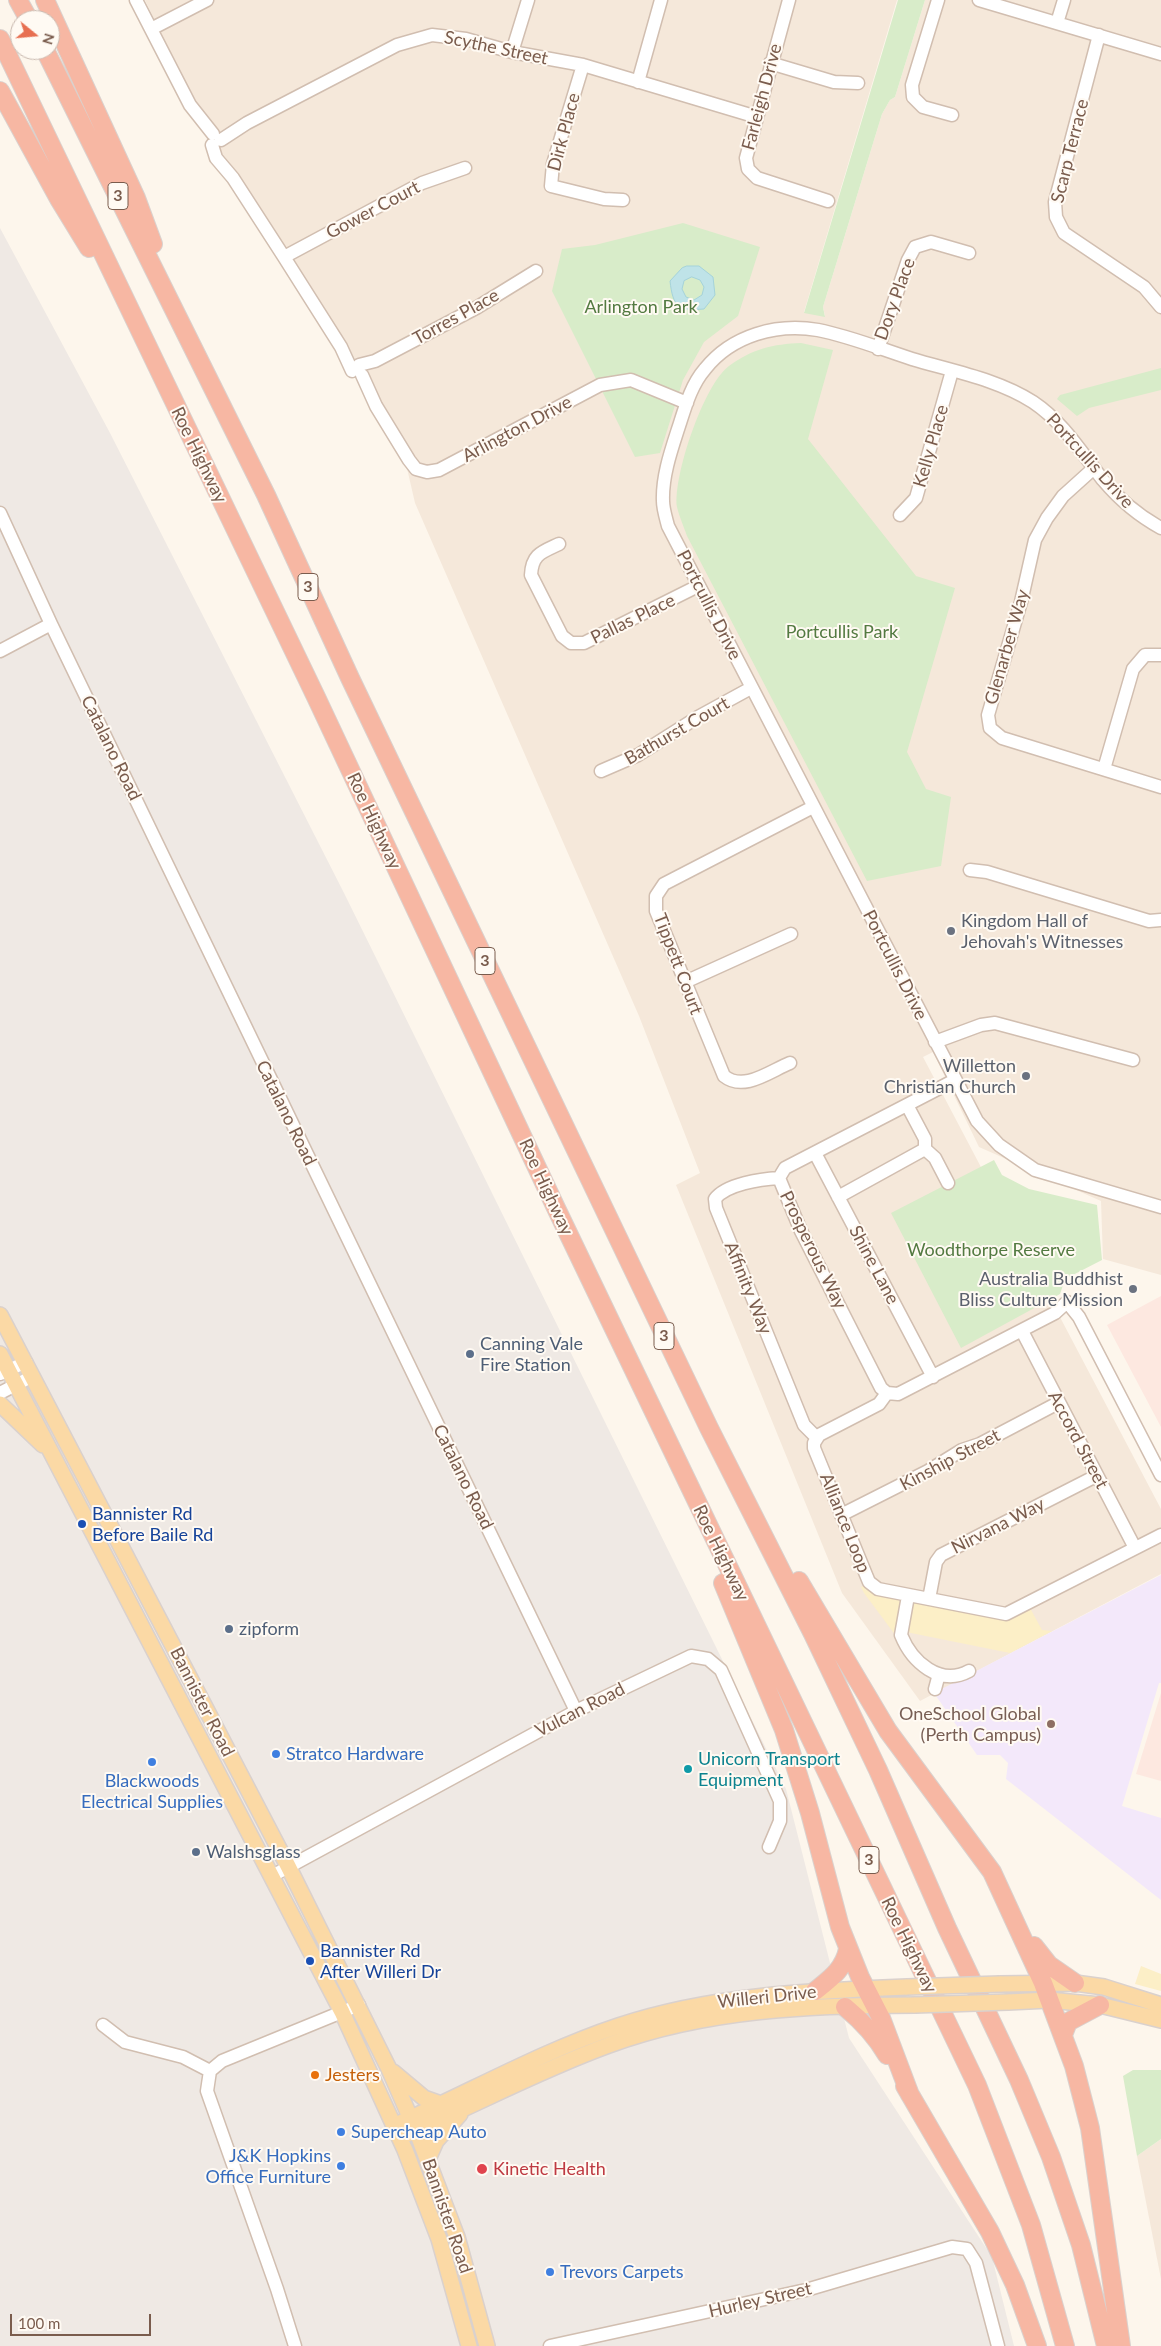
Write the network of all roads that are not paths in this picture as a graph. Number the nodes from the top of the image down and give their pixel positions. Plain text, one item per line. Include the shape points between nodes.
1 (46, 0) edge
2 (136, 0) edge
3 (207, 0) edge
4 (528, 0) edge
5 (661, 0) edge
6 (789, 0) edge
7 (938, 0) edge
8 (979, 0) edge
9 (1064, 0) edge
10 (1058, 23) junction
11 (151, 29) junction
12 (1099, 35) junction
13 (0, 39) edge
14 (512, 52) junction
15 (1161, 54) edge
16 (50, 60) edge
17 (770, 63) junction
18 (583, 66) junction
19 (638, 82) junction
20 (858, 82) dead end
21 (0, 92) edge
22 (952, 115) dead end
23 (757, 117) junction
24 (215, 139) junction
25 (465, 168) dead end
26 (623, 200) dead end
27 (828, 201) dead end
28 (969, 253) dead end
29 (284, 257) junction
30 (536, 271) dead end
31 (1161, 307) edge
32 (139, 329) junction
33 (191, 342) junction
34 (878, 349) junction
35 (358, 371) junction
36 (952, 371) junction
37 (687, 403) junction
38 (1094, 468) junction
39 (0, 513) edge
40 (900, 515) dead end
41 (1161, 528) edge
42 (559, 544) dead end
43 (698, 586) junction
44 (52, 624) junction
45 (0, 651) edge
46 (1161, 655) edge
47 (751, 688) junction
48 (1104, 769) junction
49 (601, 771) dead end
50 (1161, 787) edge
51 (813, 807) junction
52 (970, 870) dead end
53 (1161, 920) edge
54 (790, 934) dead end
55 (685, 982) junction
56 (935, 1042) junction
57 (1133, 1060) dead end
58 (790, 1063) dead end
59 (956, 1080) junction
60 (907, 1105) junction
61 (925, 1149) junction
62 (815, 1153) junction
63 (779, 1178) junction
64 (948, 1183) dead end
65 (838, 1197) junction
66 (1161, 1207) edge
67 (0, 1315) edge
68 (1022, 1331) junction
69 (0, 1354) edge
70 (26, 1362) junction
71 (4, 1372) edge
72 (33, 1376) junction
73 (933, 1377) junction
74 (17, 1385) junction
75 (641, 1387) junction
76 (0, 1393) edge
77 (887, 1393) junction
78 (1058, 1403) junction
79 (0, 1404) edge
80 (708, 1428) junction
81 (816, 1437) junction
82 (53, 1455) junction
83 (1161, 1475) edge
84 (1096, 1476) junction
85 (841, 1515) junction
86 (1161, 1535) edge
87 (1136, 1548) junction
88 (908, 1596) junction
89 (929, 1600) junction
90 (969, 1671) dead end
91 (939, 1674) junction
92 (935, 1689) dead end
93 (576, 1711) junction
94 (769, 1847) dead end
95 (288, 1866) junction
96 (272, 1876) junction
97 (1018, 1926) junction
98 (848, 1948) junction
99 (1075, 1983) junction
100 (1043, 1984) junction
101 (866, 1989) junction
102 (815, 1992) junction
103 (1050, 2000) junction
104 (359, 2005) junction
105 (1100, 2005) junction
106 (1161, 2005) edge
107 (874, 2006) junction
108 (845, 2007) junction
109 (342, 2012) junction
110 (1161, 2020) edge
111 (103, 2025) dead end
112 (1063, 2035) junction
113 (389, 2069) junction
114 (210, 2071) junction
115 (910, 2095) junction
116 (441, 2104) junction
117 (466, 2108) junction
118 (414, 2124) junction
119 (397, 2131) junction
120 (428, 2159) junction
121 (295, 2346) edge
122 (469, 2346) edge
123 (486, 2346) edge
124 (550, 2346) edge
125 (998, 2346) edge
126 (1037, 2346) edge
127 (1065, 2346) edge
128 (1106, 2346) edge
129 (1121, 2346) edge

1 - 33 highway via 136,198
2 - 11 street, Arlington Drive
3 - 11 street
4 - 14 street
5 - 19 street
6 - 17 street, Farleigh Drive
7 - 22 street via 912,85 913,97 923,106
8 - 10 street
9 - 10 street
10 - 12 street
11 - 24 street, Arlington Drive via 199,127
12 - 15 street
12 - 31 street, Scarp Terrace via 1055,202 1056,217 1064,233 1144,287
13 - 32 highway, Roe Highway / 3
14 - 18 street, Scythe Street
14 - 24 street, Scythe Street via 466,38 432,35 413,39
16 - 33 highway, 3
17 - 20 street via 834,82
17 - 23 street, Farleigh Drive
18 - 19 street, Scythe Street
18 - 26 street, Dirk Place via 553,164 551,186 604,199
19 - 23 street, Scythe Street
21 - 32 highway via 59,199
23 - 27 street, Farleigh Drive via 746,158 748,169 756,178
24 - 29 street, Arlington Drive via 233,178
25 - 29 street, Gower Court via 422,183
28 - 34 street, Dory Place via 931,242 915,247
29 - 35 street, Arlington Drive
30 - 35 street, Torres Place via 476,308
32 - 75 highway, Roe Highway / 3
33 - 80 highway, 3
34 - 36 street, Portcullis Drive
34 - 37 street, Portcullis Drive via 818,330 791,328 766,331 746,337 722,352 699,377
35 - 37 street, Arlington Drive via 367,396 409,460 416,469 427,472 439,470 600,385 631,380
36 - 38 street, Portcullis Drive via 1007,388 1032,402 1056,420
36 - 40 street, Kelly Place via 916,498
37 - 43 street, Portcullis Drive via 664,480 662,502 668,526
38 - 41 street, Portcullis Drive via 1130,507
38 - 48 street, Glenarber Way via 1063,496 1035,540 1021,602 988,715 990,728 1002,738
39 - 44 street, Catalano Road
42 - 43 street, Pallas Place via 538,554 531,563 531,575 562,636 571,643 584,643
43 - 47 street, Portcullis Drive
44 - 45 street
44 - 93 street, Catalano Road
46 - 48 street via 1145,655 1132,669
47 - 49 street, Bathurst Court via 638,755
47 - 51 street, Portcullis Drive
48 - 50 street, Glenarber Way
51 - 55 street, Tippett Court via 664,884 656,896 656,911
51 - 56 street, Portcullis Drive
52 - 53 street via 987,872 1149,922
54 - 55 street
55 - 58 street, Tippett Court via 720,1069 730,1080 744,1083
56 - 57 street via 995,1023
56 - 59 street, Portcullis Drive
59 - 60 street, Prosperous Way
59 - 66 street, Portcullis Drive via 977,1121 1010,1155 1044,1173
60 - 61 street via 925,1139
60 - 62 street, Prosperous Way
61 - 64 street via 935,1158
61 - 65 street
62 - 63 street, Prosperous Way via 786,1168
62 - 65 street, Shine Lane
63 - 77 street, Prosperous Way via 801,1231 881,1388
63 - 81 street, Affinity Way via 731,1187 715,1199 716,1208 804,1425
65 - 73 street, Shine Lane
67 - 70 main road, Bannister Road
68 - 73 street
68 - 78 street, Accord Street
68 - 83 street via 1068,1302 1079,1317
69 - 71 main road, Bannister Road
70 - 71 street
70 - 72 main road, Bannister Road
71 - 74 main road, Bannister Road
72 - 74 street
72 - 95 main road, Bannister Road
73 - 77 street via 898,1394
74 - 76 street
74 - 82 main road, Bannister Road
75 - 98 highway via 784,1730
75 - 127 highway, Roe Highway / 3 via 977,2085 1031,2225
77 - 81 street via 879,1404
78 - 84 street, Accord Street
78 - 85 street, Kinship Street
79 - 82 main road
80 - 97 highway via 757,1501 803,1591 888,1730 992,1872
80 - 128 highway, 3 via 878,1770 947,1928 1019,2080 1051,2157 1081,2245
81 - 85 street, Alliance Loop via 814,1448
82 - 96 main road, Bannister Road
84 - 87 street, Accord Street
84 - 89 street, Nirvana Way via 941,1555 936,1562
85 - 88 street, Alliance Loop via 873,1587
86 - 87 street, Alliance Loop
87 - 89 street, Alliance Loop via 1011,1614
88 - 89 street, Alliance Loop
88 - 91 street via 901,1635 920,1664 929,1672
90 - 91 street via 961,1676
91 - 92 street
93 - 94 street, Vulcan Road via 690,1656 708,1659 722,1670 780,1800 780,1821
93 - 95 street, Vulcan Road
95 - 96 street, Vulcan Road
95 - 104 main road, Bannister Road
96 - 109 main road, Bannister Road
97 - 99 highway via 1049,1965
97 - 100 highway
98 - 101 highway
98 - 102 highway via 845,1963
99 - 100 main road, Willeri Drive
99 - 106 main road, Willeri Drive via 1104,1987
100 - 101 main road, Willeri Drive, bridge
100 - 103 highway
101 - 102 main road, Willeri Drive
101 - 107 highway
102 - 116 main road, Willeri Drive via 768,1994 720,2002 617,2026 538,2058
103 - 105 main road, Willeri Drive
103 - 107 main road, Willeri Drive, bridge
103 - 112 highway
104 - 109 street
104 - 113 main road, Bannister Road
105 - 110 main road, Willeri Drive
105 - 112 highway via 1068,2022
107 - 108 main road, Willeri Drive
107 - 115 highway
108 - 115 highway via 880,2042
108 - 117 main road, Willeri Drive via 735,2014 664,2028 609,2045
109 - 114 street via 222,2061
109 - 119 main road, Bannister Road
111 - 114 street via 126,2042 183,2057
112 - 129 highway via 1090,2128
113 - 116 main road via 424,2098
113 - 118 main road, Bannister Road
114 - 121 street via 207,2091
115 - 126 highway via 984,2219 1015,2285
116 - 118 main road, Willeri Drive
117 - 118 main road, Willeri Drive
117 - 120 main road via 436,2141
118 - 119 main road, Willeri Drive
118 - 120 main road, Bannister Road
119 - 122 main road, Bannister Road via 439,2239
120 - 123 main road, Bannister Road via 457,2237
124 - 125 street, Hurley Street via 806,2290 952,2246 967,2249 976,2263

